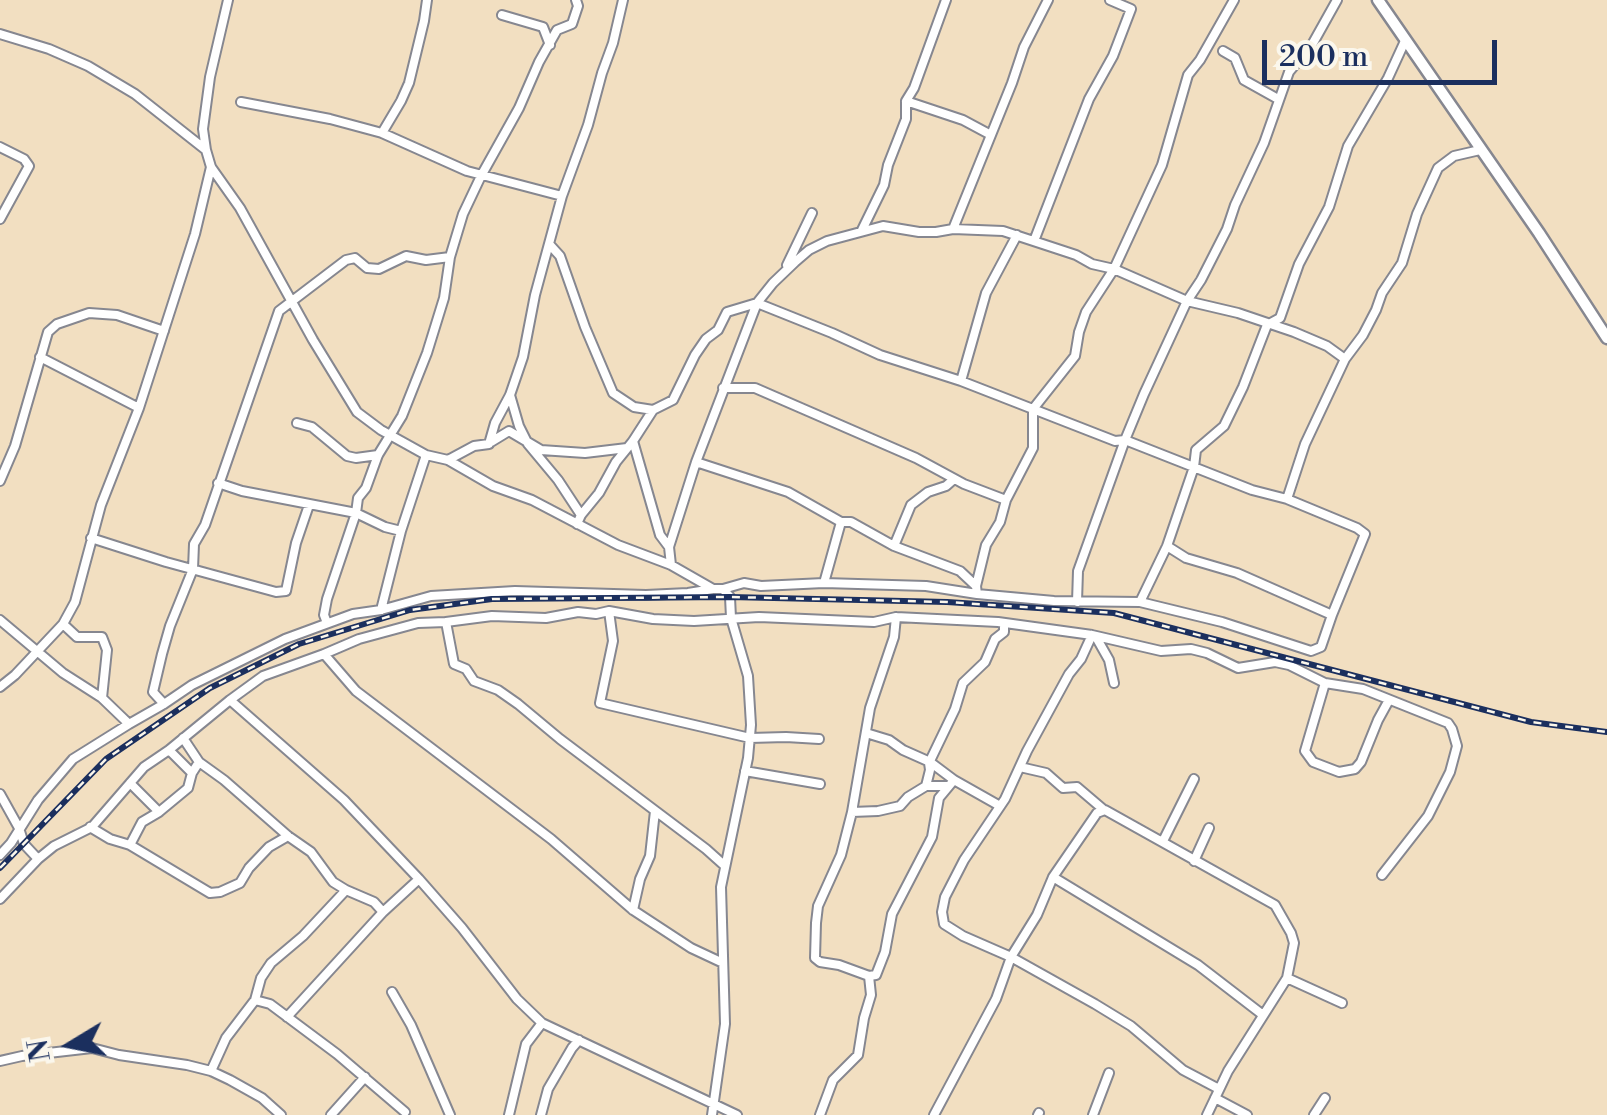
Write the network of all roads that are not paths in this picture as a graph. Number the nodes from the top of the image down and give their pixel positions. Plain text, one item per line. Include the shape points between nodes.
1 (228, 0) edge
2 (427, 0) edge
3 (576, 0) edge
4 (622, 0) edge
5 (946, 0) edge
6 (1048, 0) edge
7 (1110, 0) edge
8 (1139, 0) edge
9 (1234, 0) edge
10 (1337, 0) edge
11 (1378, 0) edge
12 (1131, 9) junction
13 (502, 16) dead end
14 (0, 34) edge
15 (1406, 41) junction
16 (550, 45) junction
17 (1222, 52) dead end
18 (1278, 99) junction
19 (906, 101) junction
20 (241, 102) dead end
21 (382, 133) junction
22 (991, 135) junction
23 (0, 147) edge
24 (206, 150) junction
25 (1480, 150) junction
26 (211, 167) junction
27 (480, 176) junction
28 (562, 196) junction
29 (812, 212) dead end
30 (0, 219) edge
31 (953, 229) junction
32 (862, 230) junction
33 (1017, 235) junction
34 (1034, 241) junction
35 (550, 245) junction
36 (450, 258) junction
37 (1114, 270) junction
38 (782, 273) junction
39 (290, 301) junction
40 (1187, 301) junction
41 (756, 303) junction
42 (1267, 324) junction
43 (164, 331) junction
44 (1607, 338) edge
45 (40, 357) junction
46 (1344, 359) junction
47 (961, 381) junction
48 (724, 388) junction
49 (510, 395) junction
50 (138, 408) junction
51 (1033, 409) junction
52 (653, 410) junction
53 (297, 422) dead end
54 (392, 435) junction
55 (1125, 440) junction
56 (489, 444) junction
57 (528, 444) junction
58 (630, 444) junction
59 (378, 455) junction
60 (426, 455) junction
61 (448, 460) junction
62 (696, 462) junction
63 (1194, 467) junction
64 (954, 479) junction
65 (0, 481) edge
66 (218, 483) junction
67 (1287, 499) junction
68 (1006, 500) junction
69 (309, 505) junction
70 (356, 513) junction
71 (579, 519) junction
72 (840, 522) junction
73 (402, 531) junction
74 (92, 538) junction
75 (894, 546) junction
76 (1167, 546) junction
77 (670, 548) junction
78 (671, 565) junction
79 (193, 569) junction
80 (824, 583) junction
81 (718, 589) junction
82 (973, 590) junction
83 (1077, 602) junction
84 (1140, 602) junction
85 (381, 610) junction
86 (609, 611) junction
87 (1332, 615) junction
88 (896, 617) junction
89 (731, 618) junction
90 (0, 620) edge
91 (326, 622) junction
92 (446, 622) junction
93 (874, 622) junction
94 (1004, 623) junction
95 (63, 624) junction
96 (1094, 636) junction
97 (894, 637) junction
98 (36, 652) junction
99 (324, 654) junction
100 (1114, 683) dead end
101 (1326, 684) junction
102 (0, 687) edge
103 (102, 698) junction
104 (230, 700) junction
105 (1389, 700) junction
106 (164, 704) junction
107 (129, 724) junction
108 (866, 733) junction
109 (183, 738) junction
110 (750, 738) junction
111 (820, 740) dead end
112 (889, 740) junction
113 (862, 746) junction
114 (169, 750) junction
115 (199, 762) junction
116 (929, 762) junction
117 (1020, 767) junction
118 (745, 771) junction
119 (192, 773) junction
120 (1194, 779) dead end
121 (954, 780) junction
122 (130, 783) junction
123 (820, 784) dead end
124 (926, 786) junction
125 (0, 794) edge
126 (1000, 806) junction
127 (655, 810) junction
128 (1104, 810) junction
129 (159, 812) junction
130 (852, 812) junction
131 (90, 827) junction
132 (19, 828) junction
133 (1210, 828) dead end
134 (288, 836) junction
135 (1163, 841) junction
136 (130, 845) junction
137 (0, 855) edge
138 (38, 858) junction
139 (1194, 860) junction
140 (725, 866) junction
141 (1382, 875) dead end
142 (1053, 877) junction
143 (418, 879) junction
144 (346, 890) junction
145 (0, 899) edge
146 (633, 910) junction
147 (383, 912) junction
148 (1011, 957) junction
149 (723, 963) junction
150 (869, 976) junction
151 (1287, 978) junction
152 (392, 992) dead end
153 (255, 1000) junction
154 (1342, 1003) dead end
155 (1263, 1015) junction
156 (286, 1017) junction
157 (542, 1023) junction
158 (579, 1040) junction
159 (0, 1061) edge
160 (211, 1071) junction
161 (1109, 1073) dead end
162 (365, 1077) junction
163 (1219, 1088) junction
164 (1215, 1098) junction
165 (1326, 1098) dead end
166 (715, 1103) junction
167 (405, 1112) edge
168 (281, 1115) edge
169 (331, 1115) edge
170 (450, 1115) edge
171 (508, 1115) edge
172 (541, 1115) edge
173 (712, 1115) edge
174 (737, 1115) edge
175 (820, 1115) edge
176 (934, 1115) edge
177 (1092, 1115) edge
178 (1207, 1115) edge
179 (1247, 1115) edge
180 (1314, 1115) edge

1 - 24 street via 210,77
2 - 21 street via 409,83
3 - 16 street via 572,24 558,30
4 - 28 street
5 - 19 street
6 - 22 street
7 - 12 street
8 - 12 street
9 - 37 street via 1188,75 1162,165
10 - 18 street
11 - 15 street
12 - 34 street
13 - 16 street via 543,27
14 - 24 street via 88,66
15 - 25 street
15 - 42 street via 1348,146 1280,318
16 - 27 street
17 - 18 street via 1235,58 1244,80
18 - 40 street via 1227,228
19 - 22 street
19 - 32 street via 884,185
20 - 21 street
21 - 27 street
22 - 31 street
23 - 30 street via 30,166
24 - 26 street
25 - 44 street
25 - 46 street via 1438,168 1402,264
26 - 39 street
26 - 43 street
27 - 28 street
27 - 36 street
28 - 35 street
29 - 38 street
31 - 32 street
31 - 33 street
32 - 38 street via 809,250
33 - 34 street
33 - 47 street via 986,293
34 - 37 street
35 - 49 street
35 - 52 street via 613,394
36 - 39 street via 406,256 379,270 346,260
36 - 54 street via 428,353
37 - 40 street
37 - 51 street via 1086,312 1075,356
38 - 41 street
39 - 54 street via 356,412
39 - 66 street via 279,312
40 - 42 street
40 - 55 street
41 - 47 street
41 - 48 street
41 - 52 street via 727,312 672,400
42 - 46 street
42 - 63 street via 1224,426 1196,450
43 - 45 street via 89,313 56,324
43 - 50 street
45 - 50 street
45 - 65 street
46 - 67 street
47 - 51 street
48 - 62 street
48 - 64 street via 755,388
49 - 56 street
49 - 57 street
50 - 74 street
51 - 55 street
51 - 68 street via 1032,448
52 - 58 street
53 - 59 street via 347,456
54 - 59 street
54 - 60 street
55 - 63 street
55 - 83 street via 1078,571
56 - 57 street via 509,431
56 - 61 street
57 - 58 street via 585,454
57 - 71 street
58 - 71 street
58 - 77 street
59 - 70 street
60 - 61 street
60 - 73 street
61 - 71 street via 492,486
62 - 72 street via 788,492
62 - 77 street
63 - 67 street
63 - 76 street
64 - 68 street
64 - 75 street via 911,505
66 - 69 street
66 - 79 street via 194,544
67 - 87 street via 1365,534
68 - 82 street
69 - 70 street
69 - 79 street via 286,592
70 - 73 street
70 - 91 street via 327,599
71 - 78 street via 618,545
72 - 75 street
72 - 80 street
73 - 85 street
74 - 79 street
74 - 95 street
75 - 82 street via 960,571
76 - 84 street
76 - 87 street
77 - 78 street
78 - 81 street
79 - 106 street via 153,692
80 - 81 street
80 - 82 street
81 - 85 street via 464,593
81 - 89 street via 730,596
82 - 83 street
83 - 84 street
84 - 87 street via 1311,651 1321,648
85 - 91 street
86 - 89 street via 653,620
86 - 92 street
86 - 110 street via 613,641 600,704
88 - 93 street
88 - 94 street
88 - 97 street
89 - 93 street
89 - 110 street via 748,676
90 - 98 street
91 - 106 street via 234,662
92 - 99 street via 358,638
92 - 127 street via 454,664 518,704
93 - 97 street
94 - 96 street
94 - 116 street via 984,662 963,683
95 - 98 street
95 - 103 street via 77,637 102,637
96 - 100 street
96 - 101 street via 1161,651 1191,649 1238,668 1275,662
96 - 117 street
97 - 108 street
98 - 102 street
98 - 103 street
99 - 104 street via 263,676
99 - 146 street via 356,691
101 - 105 street
101 - 105 street via 1305,751 1312,762 1339,772 1361,762
103 - 107 street
104 - 109 street
104 - 143 street via 344,800
105 - 141 street via 1448,723 1457,746 1428,816
106 - 107 street
107 - 132 street via 73,758
108 - 112 street
108 - 113 street
109 - 114 street
109 - 115 street
110 - 111 street
110 - 118 street
112 - 113 street
112 - 116 street
113 - 130 street
114 - 119 street
114 - 122 street
115 - 119 street
115 - 134 street
116 - 121 street
116 - 124 street
117 - 126 street
117 - 128 street via 1046,773 1063,788 1077,787
118 - 123 street
118 - 140 street
119 - 129 street via 188,788
120 - 135 street
121 - 124 street via 946,788
121 - 126 street
121 - 150 street via 939,798 932,837 892,914 876,975
122 - 129 street
122 - 131 street
124 - 130 street via 900,806
125 - 132 street
126 - 148 street via 964,860 942,912 944,924
127 - 140 street
127 - 146 street via 650,856
128 - 135 street
128 - 142 street
129 - 136 street via 142,822
130 - 150 street via 818,906 814,951 820,962
131 - 136 street
131 - 138 street
132 - 137 street
132 - 138 street
133 - 139 street
134 - 136 street via 269,847 240,883 210,894
134 - 144 street
135 - 139 street
138 - 145 street
139 - 151 street via 1275,904 1294,943
140 - 149 street
142 - 148 street
142 - 155 street via 1198,964
143 - 147 street
143 - 157 street
144 - 147 street
144 - 153 street via 271,962
146 - 149 street
147 - 156 street
148 - 163 street via 1130,1026 1183,1070
148 - 176 street
149 - 166 street via 726,1024
150 - 175 street via 858,1055 833,1080
151 - 154 street
151 - 155 street
152 - 170 street
153 - 156 street
153 - 160 street
155 - 163 street
156 - 162 street
157 - 158 street
157 - 171 street via 526,1044
158 - 166 street
158 - 172 street via 548,1089
159 - 160 street via 92,1048
160 - 168 street
161 - 177 street
162 - 167 street
162 - 169 street
163 - 164 street
164 - 178 street
164 - 179 street
165 - 180 street
166 - 173 street
166 - 174 street

